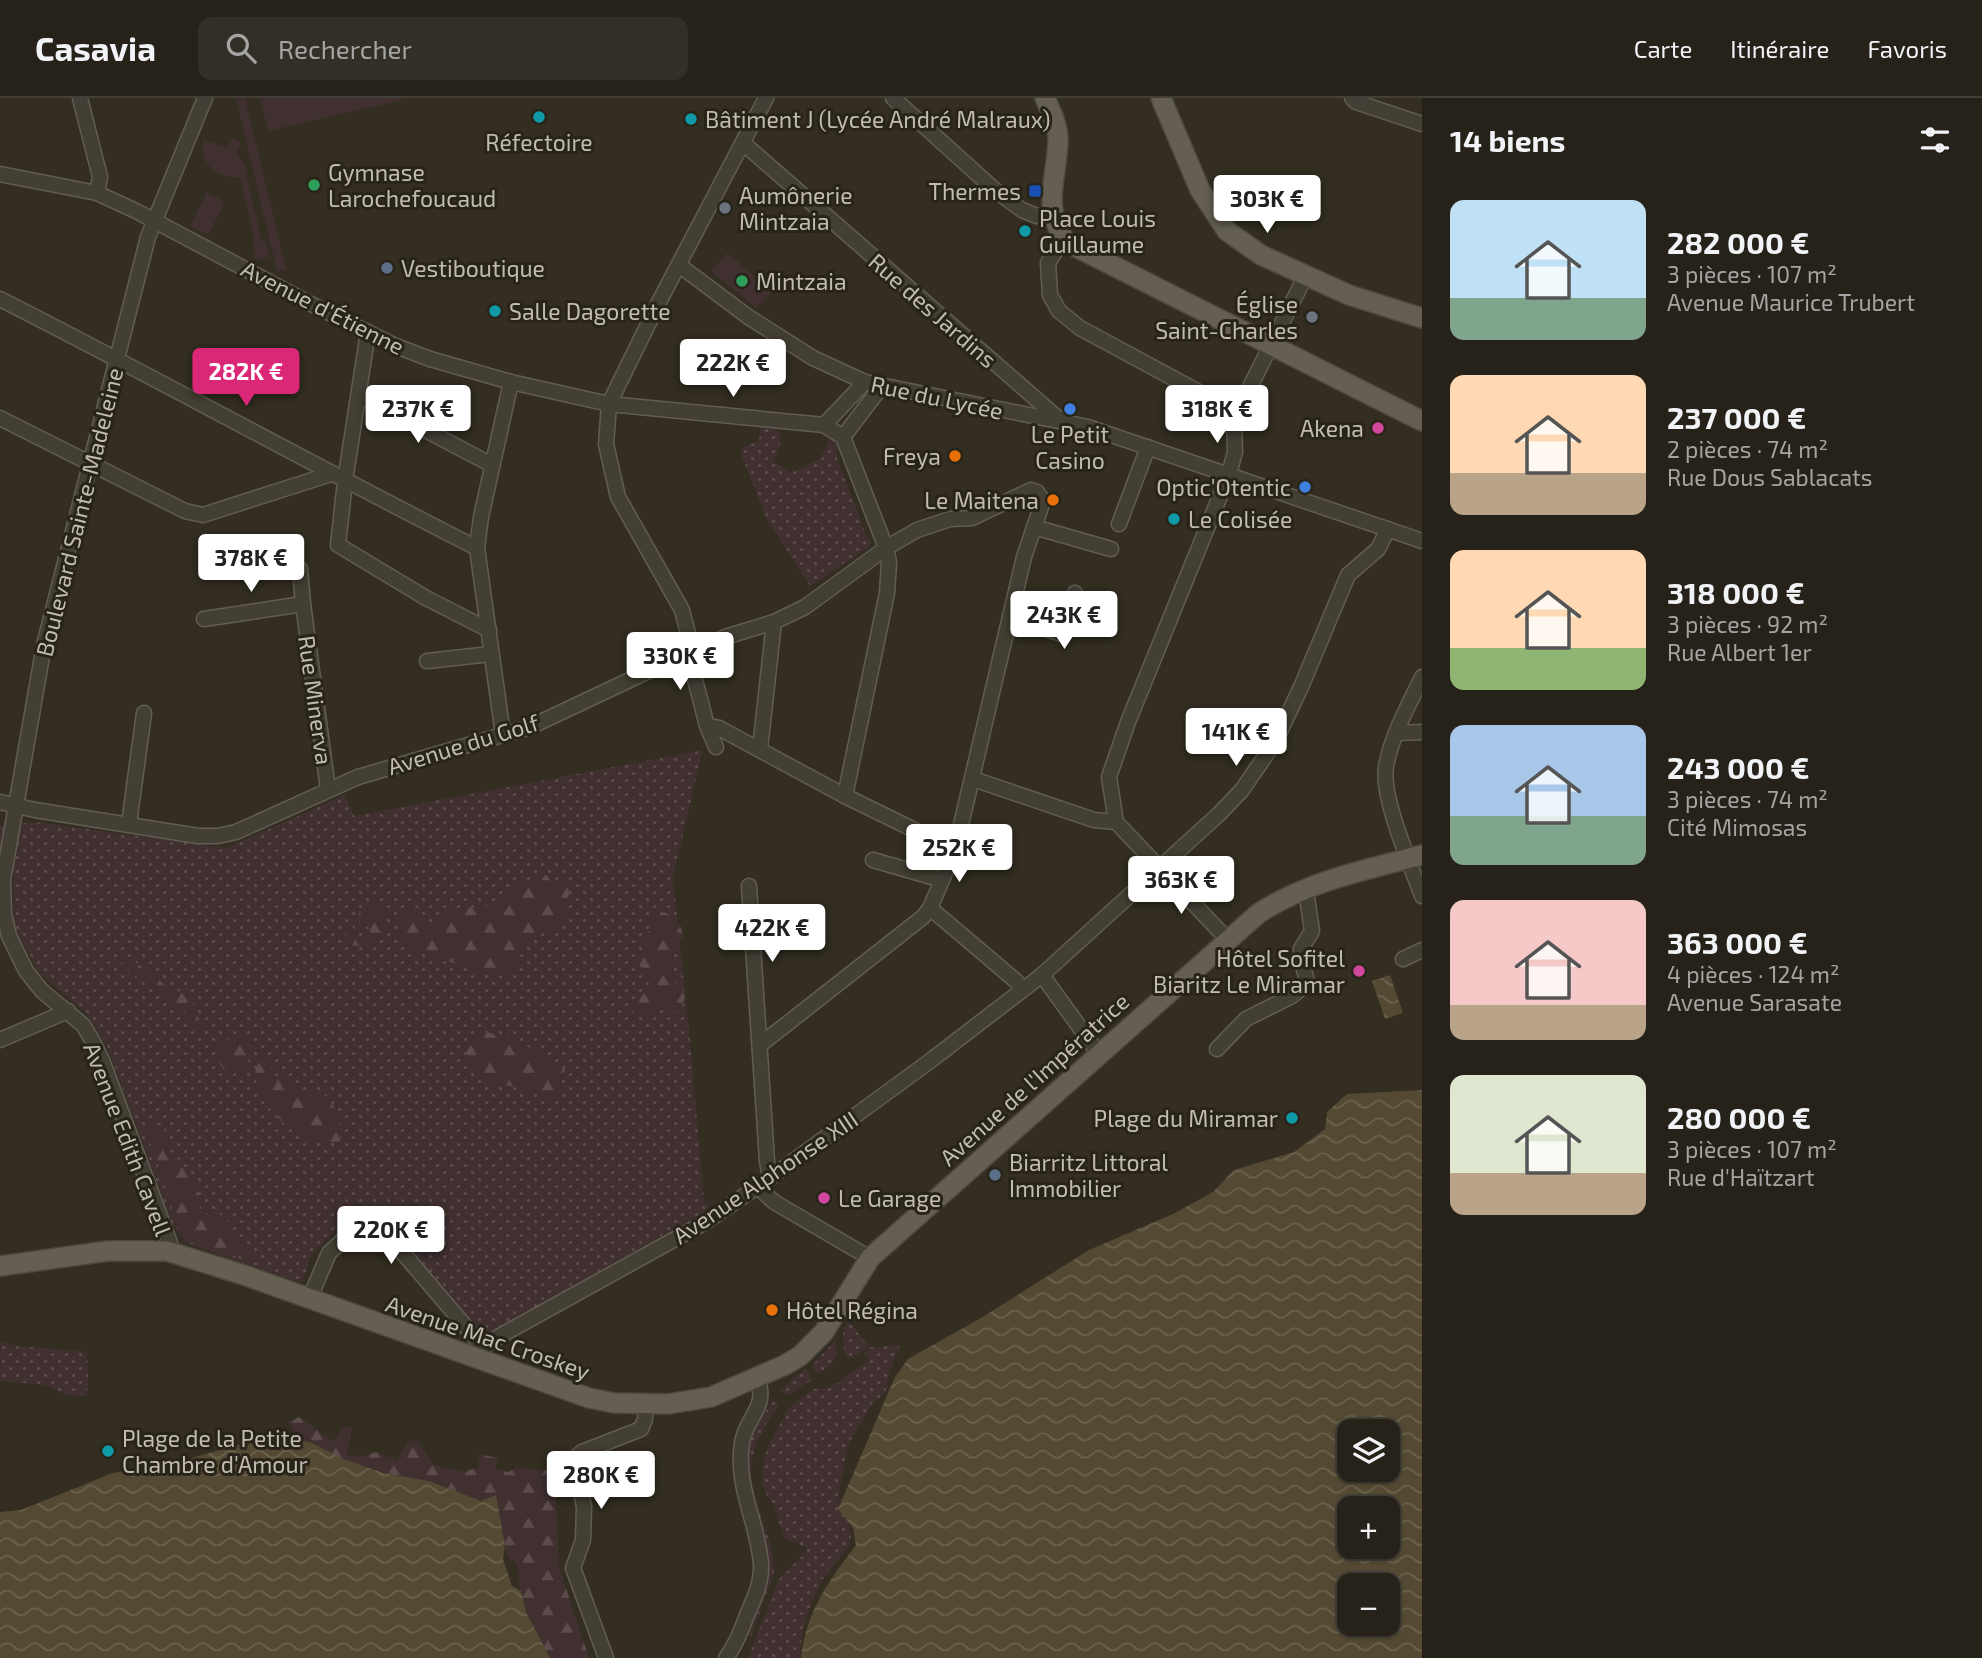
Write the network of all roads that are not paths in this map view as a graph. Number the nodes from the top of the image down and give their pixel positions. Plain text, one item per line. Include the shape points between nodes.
1 (80, 98) edge
2 (205, 98) edge
3 (766, 98) edge
4 (893, 98) edge
5 (1045, 98) edge
6 (1161, 98) edge
7 (1352, 98) edge
8 (1422, 124) edge
9 (743, 143) junction
10 (0, 174) edge
11 (97, 193) junction
12 (1053, 215) junction
13 (154, 221) junction
14 (1065, 240) junction
15 (679, 265) junction
16 (1306, 275) junction
17 (0, 299) edge
18 (1422, 318) edge
19 (368, 332) junction
20 (1271, 346) junction
21 (117, 359) junction
22 (511, 382) junction
23 (865, 382) junction
24 (881, 387) junction
25 (359, 395) junction
26 (609, 404) junction
27 (0, 418) edge
28 (1234, 419) junction
29 (1061, 421) junction
30 (1422, 421) edge
31 (824, 425) junction
32 (843, 437) junction
33 (1148, 447) junction
34 (90, 464) junction
35 (492, 465) junction
36 (331, 474) junction
37 (1229, 474) junction
38 (345, 481) junction
39 (1119, 524) dead end
40 (1034, 527) junction
41 (1388, 529) junction
42 (1422, 541) edge
43 (477, 548) junction
44 (886, 548) junction
45 (1111, 549) dead end
46 (300, 569) dead end
47 (1075, 593) dead end
48 (303, 604) junction
49 (1010, 616) junction
50 (204, 619) dead end
51 (774, 622) junction
52 (489, 630) junction
53 (689, 652) junction
54 (491, 654) junction
55 (428, 661) dead end
56 (1422, 677) edge
57 (144, 713) dead end
58 (707, 726) junction
59 (1422, 732) edge
60 (1397, 733) junction
61 (503, 735) junction
62 (716, 747) dead end
63 (760, 749) junction
64 (973, 779) junction
65 (328, 789) junction
66 (845, 796) junction
67 (0, 802) edge
68 (17, 807) junction
69 (1116, 822) junction
70 (129, 824) junction
71 (955, 850) junction
72 (4, 857) edge
73 (1416, 857) edge
74 (873, 860) dead end
75 (1159, 867) junction
76 (942, 880) junction
77 (749, 886) dead end
78 (1303, 889) junction
79 (1422, 896) edge
80 (930, 908) junction
81 (1228, 940) junction
82 (1422, 950) edge
83 (1403, 959) dead end
84 (1042, 975) junction
85 (1022, 989) junction
86 (68, 1012) junction
87 (0, 1040) edge
88 (760, 1045) junction
89 (1217, 1049) dead end
90 (1099, 1054) junction
91 (770, 1178) junction
92 (758, 1187) junction
93 (167, 1251) junction
94 (870, 1258) junction
95 (0, 1266) edge
96 (309, 1300) junction
97 (479, 1354) junction
98 (757, 1378) junction
99 (646, 1405) junction
100 (727, 1657) edge
101 (606, 1658) edge

1 - 11 street via 100,177
2 - 13 street, Boulevard Sainte-Madeleine
3 - 9 street
4 - 12 street via 996,191 1022,210 1037,216
5 - 12 main road via 1058,137
6 - 16 main road via 1200,190 1227,231 1261,255
7 - 8 street
9 - 15 street
9 - 29 street, Rue des Jardins
10 - 11 street, Avenue d'Étienne
11 - 13 street, Avenue d'Étienne
12 - 14 main road
13 - 19 street, Avenue d'Étienne
13 - 21 street, Boulevard Sainte-Madeleine
14 - 20 main road
14 - 28 street via 1048,264 1049,295 1059,311 1080,328 1221,404
15 - 23 street, Rue du Lycée via 813,358
15 - 26 street
16 - 18 main road via 1349,295
16 - 20 street
17 - 21 street
19 - 22 street, Avenue d'Étienne via 429,359
19 - 25 street
20 - 28 street
20 - 30 main road
21 - 34 street, Boulevard Sainte-Madeleine
21 - 36 street
22 - 26 street, Avenue d'Étienne
22 - 35 street
23 - 24 street, Rue du Lycée
23 - 31 street
24 - 29 street, Rue du Lycée
24 - 32 street
25 - 35 street
25 - 38 street
26 - 31 street, Avenue d'Étienne
26 - 53 street via 606,444 618,497 682,610
27 - 34 street
28 - 37 street via 1235,452
29 - 33 street, Rue du Lycée
31 - 32 street, Avenue d'Étienne
32 - 44 street
33 - 37 street, Rue du Lycée
33 - 39 street
34 - 36 street via 203,516
34 - 68 street, Boulevard Sainte-Madeleine via 44,645
35 - 43 street
36 - 38 street
37 - 41 street, Rue du Lycée
37 - 69 street via 1109,777
38 - 43 street
38 - 52 street via 338,545
40 - 44 street, Avenue du Golf via 1043,501 1031,490 972,518 950,519 917,530
40 - 45 street
40 - 49 street
41 - 42 street, Rue du Lycée
41 - 75 street, Avenue Alphonse XIII via 1378,549 1348,575 1275,742 1242,790
43 - 52 street
44 - 51 street, Avenue du Golf via 805,607
44 - 66 street via 887,593
46 - 48 street, Rue Minerva
47 - 49 street via 1061,634
48 - 50 street
48 - 65 street, Rue Minerva
49 - 64 street
51 - 53 street, Avenue du Golf
51 - 63 street
52 - 54 street
53 - 58 street
53 - 61 street, Avenue du Golf via 530,727
54 - 55 street
54 - 61 street
56 - 60 street
57 - 70 street
58 - 62 street
58 - 63 street
59 - 60 street
60 - 73 street via 1385,770 1391,806
61 - 65 street, Avenue du Golf via 358,776
63 - 66 street
64 - 69 street via 1094,820
64 - 71 street
65 - 70 street, Avenue du Golf via 218,836
66 - 71 street
67 - 68 street, Avenue du Golf
68 - 70 street, Avenue du Golf
68 - 72 street, Avenue Edith Cavell
69 - 75 street
71 - 76 street
72 - 86 street, Avenue Edith Cavell via 9,936 41,991
73 - 78 main road, Avenue de l'Impératrice
73 - 79 street
74 - 76 street
75 - 81 street
75 - 84 street, Avenue Alphonse XIII
76 - 80 street
77 - 88 street
78 - 81 main road, Avenue de l'Impératrice via 1259,913
78 - 89 street via 1312,931 1301,949 1303,987 1246,1019
80 - 85 street
80 - 88 street
81 - 90 main road, Avenue de l'Impératrice
82 - 83 street
84 - 85 street, Avenue Alphonse XIII
84 - 90 street
85 - 91 street, Avenue Alphonse XIII
86 - 87 street
86 - 93 street, Avenue Edith Cavell via 83,1025 102,1060 170,1243
88 - 91 street
90 - 94 main road, Avenue de l'Impératrice
91 - 92 street, Avenue Alphonse XIII
92 - 94 street via 774,1202
92 - 97 street, Avenue Alphonse XIII via 705,1223 498,1337
93 - 95 main road, Avenue Mac Croskey via 108,1251
93 - 96 main road, Avenue Mac Croskey
94 - 98 main road, Avenue de l'Impératrice via 815,1342 793,1361
96 - 97 main road, Avenue Mac Croskey
96 - 97 street via 329,1253 359,1225 379,1225 478,1341
97 - 99 main road, Avenue Mac Croskey via 600,1401
98 - 99 main road, Avenue Mac Croskey via 701,1400
98 - 100 street via 762,1398 741,1444 742,1484 761,1563 760,1580
99 - 101 street via 641,1429 576,1457 584,1507 583,1540 573,1568

